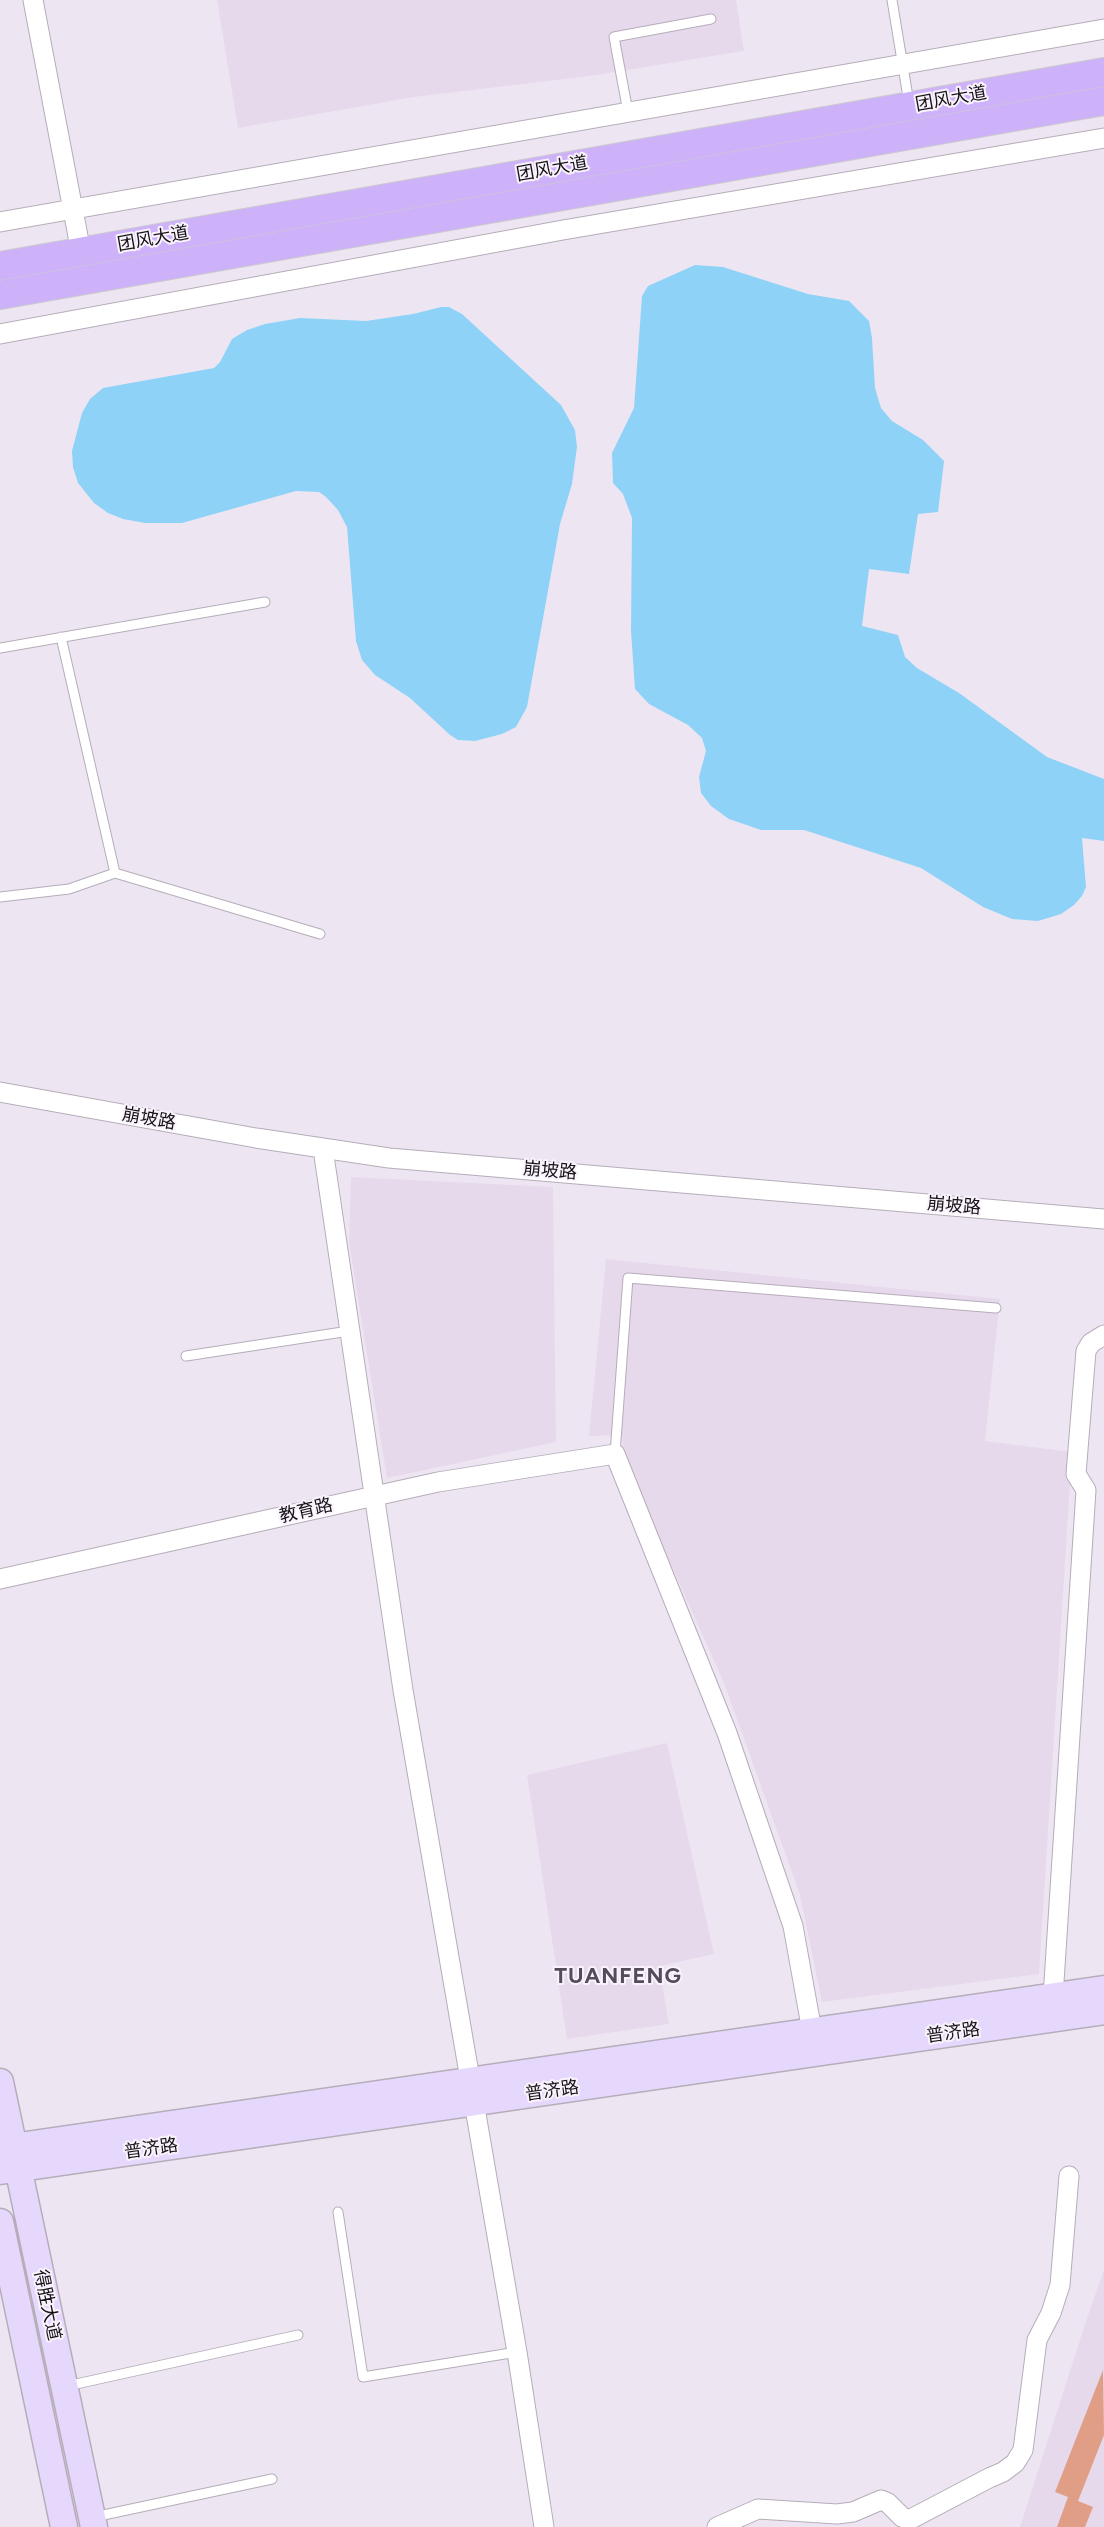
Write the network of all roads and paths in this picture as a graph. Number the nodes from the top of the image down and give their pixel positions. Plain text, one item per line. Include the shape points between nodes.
1 (33, 0) edge
2 (892, 0) edge
3 (711, 18) dead end
4 (1104, 29) edge
5 (902, 64) junction
6 (1104, 72) edge
7 (1104, 101) edge
8 (909, 106) junction
9 (628, 112) junction
10 (1104, 138) edge
11 (73, 210) junction
12 (0, 222) edge
13 (81, 252) junction
14 (0, 266) edge
15 (0, 295) edge
16 (0, 334) edge
17 (265, 602) dead end
18 (61, 637) junction
19 (0, 648) edge
20 (115, 873) junction
21 (0, 897) edge
22 (320, 934) dead end
23 (0, 1092) edge
24 (322, 1149) junction
25 (1104, 1218) edge
26 (996, 1308) dead end
27 (350, 1331) junction
28 (1104, 1335) edge
29 (186, 1356) dead end
30 (614, 1454) junction
31 (374, 1496) junction
32 (0, 1579) edge
33 (1104, 1989) edge
34 (1053, 1997) junction
35 (1104, 2011) edge
36 (812, 2032) junction
37 (0, 2082) edge
38 (471, 2092) junction
39 (8, 2159) edge
40 (1069, 2176) dead end
41 (338, 2212) dead end
42 (0, 2222) edge
43 (298, 2335) dead end
44 (518, 2352) junction
45 (64, 2386) junction
46 (272, 2479) dead end
47 (93, 2522) edge
48 (64, 2527) edge
49 (544, 2527) edge
50 (718, 2527) edge

1 - 11 street
2 - 5 lane
3 - 9 lane via 614,37
4 - 5 street
5 - 8 lane
5 - 9 street
6 - 8 main road, 团风大道
7 - 15 main road, 团风大道
8 - 13 main road, 团风大道
9 - 11 street
10 - 16 street via 563,230
11 - 12 street
11 - 13 street
13 - 14 main road, 团风大道
17 - 18 lane
18 - 19 lane
18 - 20 lane
20 - 21 lane via 69,889
20 - 22 lane
23 - 24 street, 崩坡路
24 - 25 street, 崩坡路 via 389,1158
24 - 27 street
26 - 30 lane via 628,1278
27 - 29 lane
27 - 31 street
28 - 34 street via 1091,1343 1086,1351 1076,1474 1086,1490
30 - 31 street, 教育路 via 438,1482
30 - 36 street via 727,1733 793,1926
31 - 32 street, 教育路
31 - 38 street via 403,1690
33 - 34 main road, 普济路
34 - 36 main road, 普济路
35 - 38 main road, 普济路
36 - 38 main road, 普济路
37 - 39 main road, 得胜大道
38 - 39 main road, 普济路
38 - 44 street
39 - 45 main road, 得胜大道
40 - 50 street via 1060,2285 1037,2340 1023,2450 1015,2463 909,2520 881,2500 853,2512 837,2514 758,2509
41 - 44 lane via 362,2377
42 - 48 main road, 得胜大道
43 - 45 lane
44 - 49 street
45 - 47 main road, 得胜大道
46 - 47 lane

